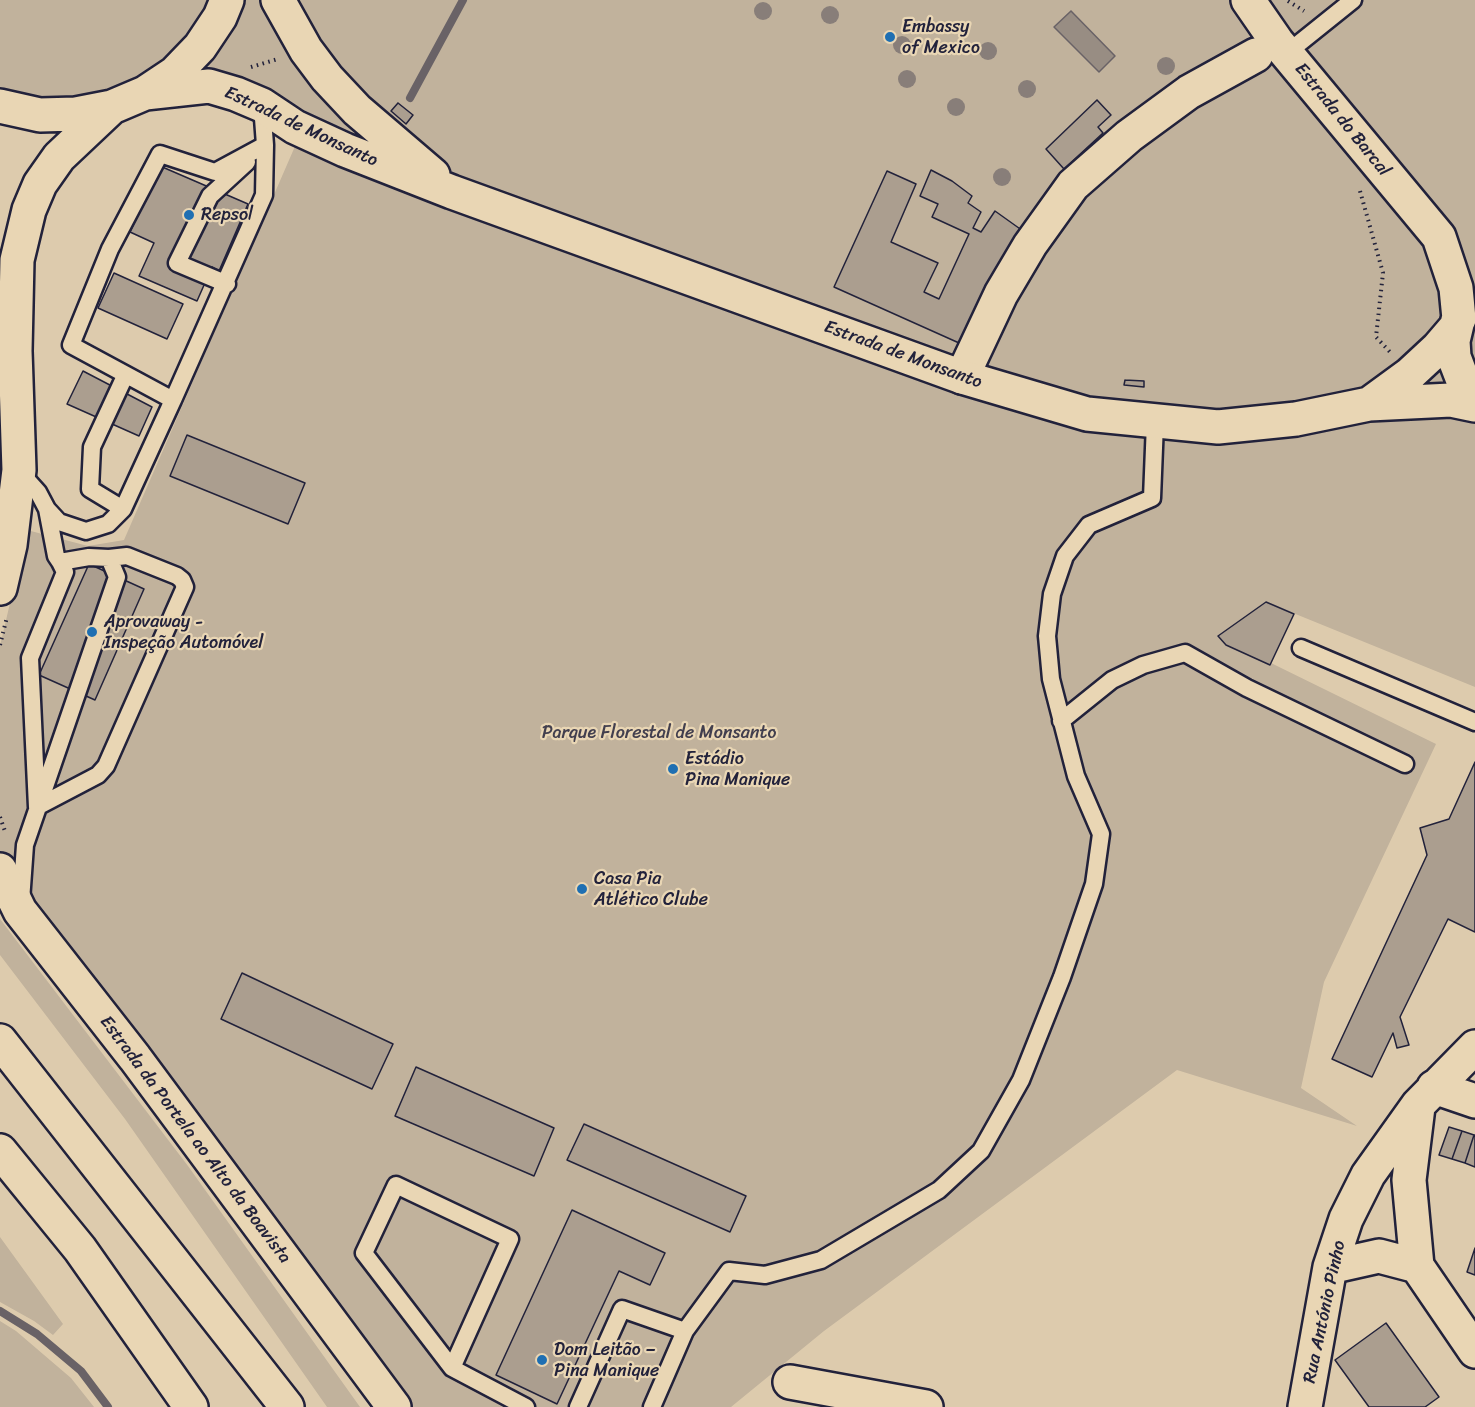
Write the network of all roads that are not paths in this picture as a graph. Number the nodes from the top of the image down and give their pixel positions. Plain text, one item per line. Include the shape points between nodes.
1 (227, 0) edge
2 (278, 0) edge
3 (1248, 0) edge
4 (1353, 0) edge
5 (1272, 54) junction
6 (145, 93) junction
7 (262, 105) junction
8 (0, 106) edge
9 (112, 107) junction
10 (265, 145) junction
11 (452, 192) junction
12 (1439, 237) junction
13 (1475, 259) edge
14 (226, 284) junction
15 (0, 303) edge
16 (1463, 314) edge
17 (15, 351) junction
18 (125, 376) junction
19 (962, 377) junction
20 (1475, 396) edge
21 (173, 400) junction
22 (1369, 404) junction
23 (1475, 405) edge
24 (1155, 423) junction
25 (19, 470) junction
26 (47, 509) junction
27 (123, 509) junction
28 (109, 558) junction
29 (60, 562) junction
30 (0, 588) edge
31 (1301, 648) dead end
32 (1061, 722) junction
33 (1475, 722) edge
34 (1405, 764) dead end
35 (37, 807) junction
36 (0, 870) edge
37 (20, 910) junction
38 (0, 1041) edge
39 (1475, 1047) edge
40 (1426, 1096) junction
41 (1475, 1101) edge
42 (0, 1151) edge
43 (0, 1190) edge
44 (80, 1249) junction
45 (1417, 1266) junction
46 (1330, 1267) junction
47 (685, 1331) junction
48 (1475, 1351) edge
49 (452, 1368) junction
50 (790, 1382) dead end
51 (191, 1407) edge
52 (287, 1407) edge
53 (394, 1407) edge
54 (526, 1407) edge
55 (578, 1407) edge
56 (652, 1407) edge
57 (926, 1407) edge
58 (1305, 1407) edge

1 - 6 main road via 200,47 175,73
2 - 11 main road, Estrada de Monsanto via 327,78 357,110
3 - 5 main road, Estrada do Barcal
4 - 5 lane
5 - 12 main road, Estrada do Barcal
5 - 19 main road via 1189,92 1128,136 1073,185 1001,294
6 - 7 main road, Estrada de Monsanto via 209,86
6 - 9 main road
7 - 10 lane
7 - 11 main road, Estrada de Monsanto via 295,127 345,150
8 - 9 main road via 40,115
9 - 17 main road via 58,157 29,210 17,260
10 - 14 lane via 264,195
10 - 14 lane via 210,196 177,263
10 - 18 lane via 215,172 160,154 110,249 71,345
11 - 19 main road, Estrada de Monsanto
12 - 13 main road
12 - 16 main road
14 - 21 lane
15 - 17 main road
16 - 20 main road via 1453,341 1458,371
16 - 22 main road, Estrada de Monsanto via 1410,374
17 - 25 main road
18 - 21 lane
18 - 27 lane via 93,447 90,489
19 - 24 main road, Estrada de Monsanto via 1087,414
21 - 27 lane
22 - 23 main road, Estrada de Monsanto via 1451,400
22 - 24 main road, Estrada de Monsanto via 1296,419 1218,428
24 - 32 lane via 1152,498 1089,525 1065,556 1052,594 1047,636
25 - 26 lane
25 - 30 main road via 10,545
26 - 27 lane via 59,522 86,531 108,524
26 - 29 lane
28 - 29 lane
28 - 35 lane via 117,577
28 - 35 lane via 127,555 177,576 185,587 106,766 98,775
29 - 35 lane via 65,572 30,658
31 - 33 lane
32 - 34 lane via 1112,680 1143,665 1185,653 1247,688
32 - 47 lane via 1076,776 1101,834 1094,885 1021,1080 981,1151 939,1190 821,1260 765,1275 729,1271
35 - 37 lane via 25,845
36 - 37 main road, Estrada da Portela ao Alto da Boavista
37 - 53 main road, Estrada da Portela ao Alto da Boavista
38 - 52 main road
39 - 40 main road, Rua António Pinho
40 - 41 main road
40 - 45 main road via 1409,1180
40 - 46 main road, Rua António Pinho via 1368,1175 1346,1219
42 - 44 main road
43 - 44 main road
44 - 51 main road
45 - 46 main road via 1379,1256
45 - 48 main road
46 - 58 main road, Rua António Pinho
47 - 55 lane via 622,1309
47 - 56 lane
49 - 49 lane via 510,1239 396,1185 364,1253
49 - 54 lane
50 - 57 main road

